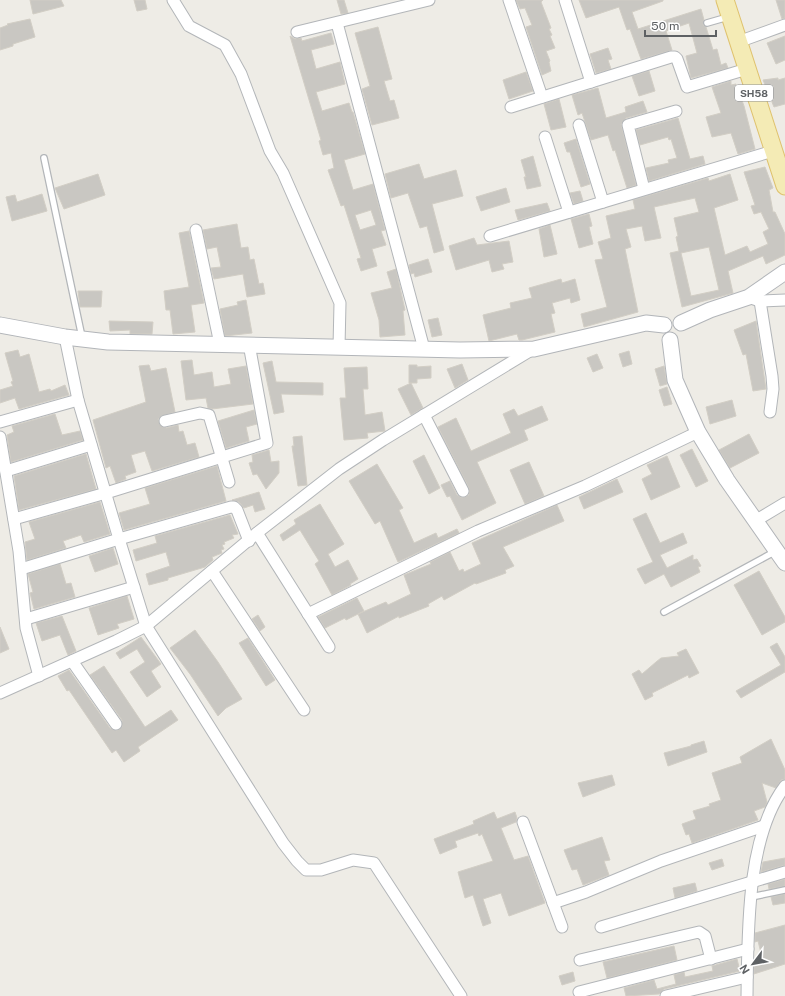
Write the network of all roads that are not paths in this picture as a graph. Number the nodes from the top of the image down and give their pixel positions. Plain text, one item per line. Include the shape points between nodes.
1 (174, 0) edge
2 (429, 0) edge
3 (509, 0) edge
4 (565, 0) edge
5 (725, 0) edge
6 (730, 16) junction
7 (337, 23) junction
8 (707, 23) dead end
9 (785, 25) edge
10 (297, 32) dead end
11 (738, 42) junction
12 (747, 69) junction
13 (591, 82) junction
14 (542, 97) junction
15 (511, 107) dead end
16 (676, 111) dead end
17 (579, 125) dead end
18 (546, 137) dead end
19 (773, 151) junction
20 (44, 158) dead end
21 (785, 186) edge
22 (644, 189) junction
23 (603, 202) junction
24 (569, 212) junction
25 (196, 230) dead end
26 (490, 236) dead end
27 (785, 272) edge
28 (754, 299) junction
29 (785, 300) edge
30 (681, 323) junction
31 (0, 325) edge
32 (664, 325) junction
33 (65, 337) junction
34 (83, 340) junction
35 (670, 340) junction
36 (220, 344) junction
37 (249, 344) junction
38 (339, 347) junction
39 (424, 349) junction
40 (534, 349) junction
41 (78, 400) junction
42 (770, 412) dead end
43 (424, 415) junction
44 (0, 422) edge
45 (165, 422) dead end
46 (698, 432) junction
47 (0, 437) edge
48 (91, 445) junction
49 (222, 458) junction
50 (6, 471) junction
51 (229, 482) dead end
52 (463, 491) dead end
53 (106, 494) junction
54 (785, 503) edge
55 (14, 519) junction
56 (755, 521) junction
57 (253, 537) junction
58 (119, 539) junction
59 (781, 557) edge
60 (21, 569) junction
61 (212, 571) junction
62 (134, 587) junction
63 (664, 612) dead end
64 (308, 614) junction
65 (26, 619) junction
66 (146, 626) junction
67 (328, 647) dead end
68 (72, 661) junction
69 (38, 676) junction
70 (0, 693) edge
71 (304, 710) dead end
72 (116, 724) dead end
73 (785, 786) edge
74 (523, 822) dead end
75 (764, 826) junction
76 (785, 872) edge
77 (753, 882) junction
78 (785, 890) edge
79 (751, 897) junction
80 (553, 903) junction
81 (562, 927) dead end
82 (601, 927) dead end
83 (748, 950) junction
84 (711, 959) junction
85 (580, 960) dead end
86 (747, 977) junction
87 (579, 992) dead end
88 (461, 996) edge
89 (666, 996) edge
90 (747, 996) edge

1 - 38 street via 189,26 225,45 241,74 270,151 283,173 340,303
2 - 7 street
3 - 14 street
4 - 13 street
5 - 6 main road, SH58
6 - 8 lane
6 - 11 main road, SH58
7 - 10 street
7 - 39 street
9 - 11 street
11 - 12 main road, SH58
12 - 13 street via 687,87 677,59 671,57
12 - 19 main road, SH58
13 - 14 street
14 - 15 street
16 - 22 street via 628,125
17 - 23 street
18 - 24 street
19 - 21 main road, SH58
19 - 22 street
20 - 34 lane
22 - 23 street
23 - 24 street
24 - 26 street
25 - 36 street
27 - 28 main road
28 - 29 street
28 - 30 main road via 710,310
28 - 42 street via 772,376
30 - 32 main road via 672,319
30 - 35 main road via 684,330 682,336
31 - 33 main road
32 - 35 main road via 664,335
32 - 40 main road via 646,323
33 - 34 main road
33 - 41 street
34 - 36 main road
35 - 46 main road via 675,380
36 - 37 main road
37 - 38 main road
37 - 49 street via 267,443
38 - 39 main road
39 - 40 main road
40 - 43 street
41 - 44 street
41 - 48 street
43 - 52 street
43 - 57 street via 339,469
45 - 49 street via 200,413 208,415
46 - 56 main road
46 - 64 street via 585,486 376,579
47 - 50 street
48 - 50 street
48 - 53 street
49 - 51 street
49 - 53 street
50 - 55 street
53 - 55 street
53 - 58 street
54 - 56 street
55 - 60 street
56 - 59 main road
57 - 58 street via 237,510 231,507
57 - 61 street
57 - 64 street
58 - 60 street
58 - 62 street
59 - 63 lane
60 - 65 street
61 - 66 street
61 - 71 street
62 - 65 street
62 - 66 street
64 - 67 street
65 - 69 street via 29,643
66 - 68 street
66 - 88 street via 283,843 297,861 306,870 321,870 353,860 374,863
68 - 69 street
68 - 72 street
69 - 70 street
73 - 75 street via 771,808
74 - 80 street
75 - 77 street
75 - 80 street via 661,861
76 - 77 street
77 - 79 street
77 - 82 street
78 - 79 lane
79 - 83 street
80 - 81 street
83 - 84 street
83 - 86 street
84 - 85 street via 705,936 699,932
84 - 87 street
86 - 89 street
86 - 90 street

